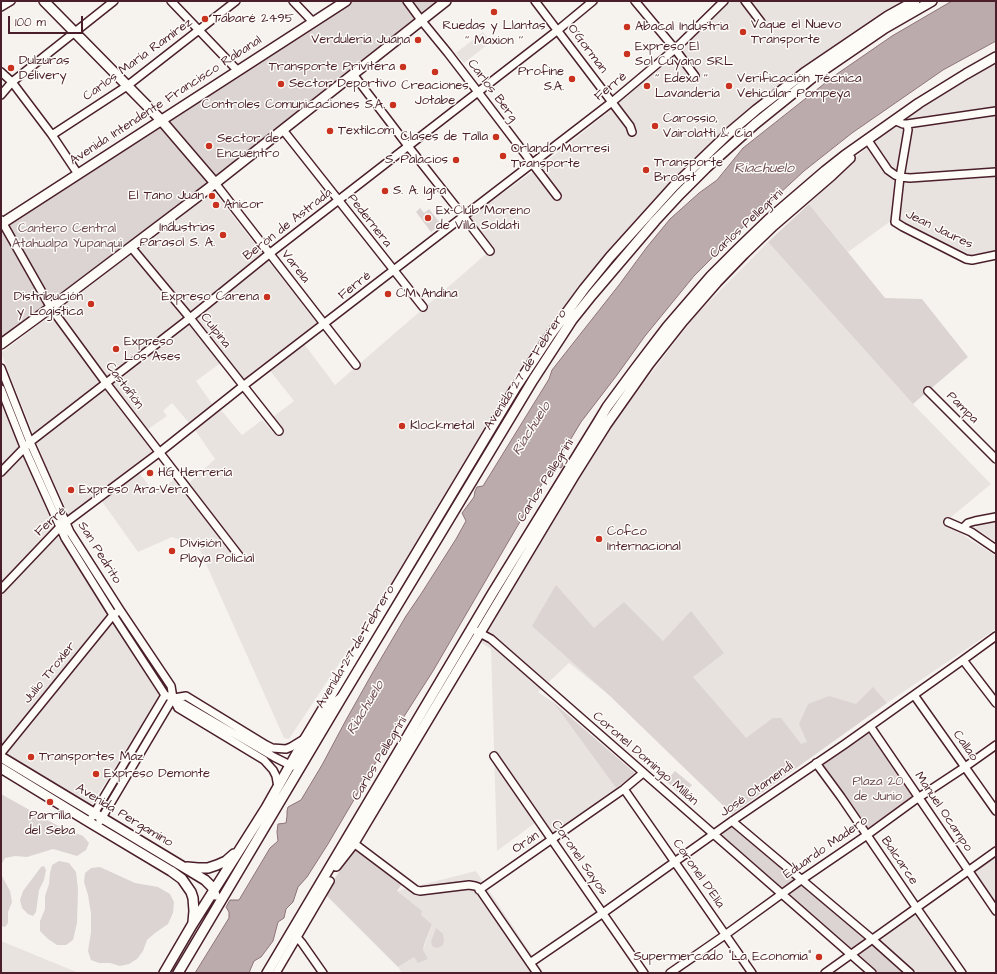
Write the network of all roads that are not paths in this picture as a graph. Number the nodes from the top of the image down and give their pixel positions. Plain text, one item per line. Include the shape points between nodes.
1 (11, 1) edge
2 (44, 1) edge
3 (114, 1) edge
4 (172, 1) edge
5 (236, 1) edge
6 (293, 1) edge
7 (346, 1) edge
8 (407, 1) edge
9 (446, 1) edge
10 (535, 1) edge
11 (593, 1) edge
12 (635, 1) edge
13 (724, 1) edge
14 (745, 1) edge
15 (915, 1) edge
16 (932, 1) edge
17 (1, 7) edge
18 (421, 20) junction
19 (313, 22) junction
20 (761, 22) dead end
21 (199, 30) junction
22 (558, 30) junction
23 (74, 32) junction
24 (675, 49) junction
25 (996, 57) edge
26 (238, 71) junction
27 (1, 72) edge
28 (353, 74) junction
29 (695, 76) dead end
30 (12, 82) junction
31 (127, 86) junction
32 (478, 92) junction
33 (1, 95) edge
34 (612, 102) junction
35 (996, 111) edge
36 (161, 120) junction
37 (894, 120) junction
38 (907, 124) junction
39 (283, 130) junction
40 (632, 132) dead end
41 (52, 135) junction
42 (868, 139) junction
43 (408, 146) junction
44 (533, 164) junction
45 (996, 172) edge
46 (78, 174) junction
47 (900, 177) junction
48 (215, 183) junction
49 (674, 186) junction
50 (680, 194) junction
51 (557, 196) dead end
52 (338, 200) junction
53 (464, 217) junction
54 (2, 222) edge
55 (131, 247) junction
56 (490, 251) dead end
57 (269, 254) junction
58 (996, 255) edge
59 (607, 261) junction
60 (615, 267) junction
61 (393, 271) junction
62 (423, 307) dead end
63 (51, 308) junction
64 (190, 318) junction
65 (324, 325) junction
66 (1, 344) edge
67 (356, 365) dead end
68 (1, 368) edge
69 (106, 383) junction
70 (243, 386) junction
71 (1, 389) edge
72 (928, 391) dead end
73 (279, 431) dead end
74 (27, 445) junction
75 (160, 452) junction
76 (996, 459) edge
77 (477, 462) junction
78 (1, 472) edge
79 (996, 518) edge
80 (948, 522) dead end
81 (63, 525) junction
82 (963, 528) junction
83 (996, 549) edge
84 (240, 558) dead end
85 (1, 589) edge
86 (120, 610) junction
87 (113, 614) junction
88 (476, 631) junction
89 (996, 636) edge
90 (963, 660) junction
91 (165, 695) junction
92 (914, 695) junction
93 (342, 697) junction
94 (173, 698) junction
95 (996, 703) edge
96 (870, 726) junction
97 (306, 737) junction
98 (996, 745) edge
99 (1, 753) edge
100 (494, 756) dead end
101 (1, 757) edge
102 (816, 763) junction
103 (290, 765) junction
104 (966, 767) junction
105 (1, 768) edge
106 (643, 773) junction
107 (278, 786) junction
108 (624, 790) junction
109 (918, 798) junction
110 (996, 811) edge
111 (98, 815) junction
112 (732, 821) junction
113 (93, 824) junction
114 (713, 835) junction
115 (867, 835) junction
116 (552, 840) junction
117 (350, 841) junction
118 (241, 848) junction
119 (996, 851) edge
120 (675, 862) junction
121 (179, 864) junction
122 (968, 871) junction
123 (801, 880) junction
124 (479, 890) junction
125 (214, 891) junction
126 (782, 894) junction
127 (916, 907) junction
128 (215, 910) junction
129 (996, 912) edge
130 (603, 913) junction
131 (192, 925) junction
132 (295, 934) junction
133 (725, 935) junction
134 (872, 939) junction
135 (851, 954) junction
136 (530, 963) junction
137 (164, 973) edge
138 (178, 973) edge
139 (267, 973) edge
140 (276, 973) edge
141 (323, 973) edge
142 (537, 973) edge
143 (644, 973) edge
144 (670, 973) edge
145 (752, 973) edge
146 (825, 973) edge
147 (872, 973) edge
148 (910, 973) edge
149 (962, 973) edge

1 - 17 street
2 - 23 main road
3 - 23 street
4 - 21 street
5 - 21 street, Carlos María Ramírez
6 - 19 street
7 - 19 main road, Avenida Intendente Francisco Rabanal
8 - 18 street, Carlos Berg
9 - 18 main road
10 - 22 street, O'Gorman
11 - 22 street, Berón de Astrada
12 - 24 street
13 - 24 street, Ferré
14 - 20 street
15 - 49 main road, Avenida 27 de Febrero via 882,20 804,73 730,132
16 - 50 main road via 885,28 812,78 755,124
18 - 28 main road
18 - 32 street, Carlos Berg
19 - 26 main road, Avenida Intendente Francisco Rabanal
21 - 26 street
21 - 31 street, Carlos María Ramírez
22 - 32 street, Berón de Astrada
22 - 34 street, O'Gorman
23 - 30 street
23 - 31 main road
24 - 29 street
24 - 34 street, Ferré
25 - 37 main road, Carlos Pellegrini
26 - 36 main road, Avenida Intendente Francisco Rabanal
27 - 30 street
28 - 39 main road
28 - 43 street
30 - 33 street
30 - 41 street
31 - 36 main road
31 - 41 street, Carlos María Ramírez
32 - 43 street, Berón de Astrada
32 - 44 street, Carlos Berg
34 - 40 street, O'Gorman
34 - 44 street, Ferré
35 - 38 street
36 - 46 main road, Avenida Intendente Francisco Rabanal
36 - 48 main road
37 - 38 street
37 - 42 main road, Carlos Pellegrini
38 - 47 street
39 - 48 main road
39 - 52 street, Pedernera
41 - 46 street
42 - 47 street via 888,170
42 - 88 main road, Carlos Pellegrini via 744,254 674,332 602,432
43 - 52 street, Berón de Astrada
43 - 53 street
44 - 51 street, Carlos Berg
44 - 53 street, Ferré
45 - 47 street
46 - 54 main road, Avenida Intendente Francisco Rabanal
47 - 58 street, Jean Jaures via 895,222 966,259
48 - 55 main road
48 - 57 street, Varela
49 - 50 main road
49 - 59 main road, Avenida 27 de Febrero
50 - 60 main road
52 - 57 street, Berón de Astrada
52 - 61 street, Pedernera
53 - 56 street
53 - 61 street, Ferré
54 - 63 street, Castañón
55 - 63 main road
55 - 64 street, Culpina
57 - 64 street, Berón de Astrada
57 - 65 street, Varela
59 - 60 main road
59 - 77 main road, Avenida 27 de Febrero via 551,334 516,387
60 - 77 main road, Avenida 27 de Febrero via 617,270 609,280 602,282 572,320
61 - 62 street, Pedernera
61 - 65 street, Ferré
63 - 66 main road
63 - 69 street, Castañón
64 - 69 street, Berón de Astrada
64 - 70 street, Culpina
65 - 67 street, Varela
65 - 70 street, Ferré
68 - 74 street, San Pedrito
69 - 74 street, Berón de Astrada
69 - 75 street, Castañón
70 - 73 street, Culpina
70 - 75 street, Ferré
71 - 74 street, San Pedrito
72 - 76 street, Pampa
74 - 78 street, Berón de Astrada
74 - 81 street, San Pedrito
75 - 81 street, Ferré
75 - 84 street, Castañón
77 - 93 main road, Avenida 27 de Febrero via 484,469 474,485 467,488
77 - 97 main road, Avenida 27 de Febrero
79 - 82 street via 974,521
80 - 82 street
81 - 85 street, Ferré
81 - 86 street, San Pedrito
81 - 87 street, San Pedrito via 65,538
82 - 83 street
86 - 87 street, Julio Troxler
86 - 94 street, San Pedrito via 171,686
87 - 91 street, San Pedrito
87 - 99 street, Julio Troxler
88 - 106 street, Coronel Domingo Millán via 491,639
88 - 117 main road, Carlos Pellegrini
89 - 90 street, José Otamendi
90 - 92 street, José Otamendi
90 - 95 street
91 - 94 street, San Pedrito
91 - 111 street
92 - 96 street, José Otamendi
92 - 104 street, Callao
93 - 103 street via 333,703 296,765
93 - 128 main road, Avenida 27 de Febrero
94 - 97 street, San Pedrito via 186,696 272,748 286,749
94 - 103 street, San Pedrito
94 - 107 street, San Pedrito via 178,708 269,764
94 - 111 street
96 - 102 street, José Otamendi
96 - 109 street, Manuel Ocampo
97 - 103 main road, Avenida 27 de Febrero
98 - 104 street, Eduardo Madero
100 - 116 street, Coronel Sayos
101 - 111 main road, Avenida Pergamino
102 - 112 street, José Otamendi
102 - 115 street, Balcarce
103 - 107 main road, Avenida 27 de Febrero
104 - 109 street, Eduardo Madero
104 - 110 street, Callao
105 - 113 main road, Avenida Pergamino
106 - 108 street, Orán
106 - 114 street, Coronel Domingo Millán
107 - 118 main road, Avenida 27 de Febrero
108 - 116 street, Orán
108 - 120 street, Coronel D'Elía
109 - 115 street, Eduardo Madero
109 - 122 street, Manuel Ocampo
111 - 113 street
111 - 121 main road, Avenida Pergamino
112 - 114 street, José Otamendi
112 - 123 street
113 - 131 main road, Avenida Pergamino via 182,879 193,898
114 - 120 street, José Otamendi
114 - 126 street, Coronel Domingo Millán
115 - 123 street, Eduardo Madero
115 - 127 street, Balcarce
116 - 124 street, Orán
116 - 130 street, Coronel Sayos
117 - 124 street via 416,890 469,885
117 - 132 main road, Carlos Pellegrini
118 - 121 main road via 226,861 208,868 193,868
118 - 125 main road, Avenida 27 de Febrero
119 - 122 street
120 - 130 street, José Otamendi
120 - 133 street, Coronel D'Elía
121 - 125 main road, Avenida Pergamino via 205,880
122 - 127 street
122 - 129 street, Manuel Ocampo
123 - 126 street, Eduardo Madero
123 - 134 street
124 - 136 street
125 - 128 main road
125 - 131 main road, Avenida 27 de Febrero
126 - 133 street, Eduardo Madero
126 - 135 street, Coronel Domingo Millán
127 - 134 street
127 - 149 street, Balcarce
128 - 138 main road, Avenida 27 de Febrero
130 - 136 street, José Otamendi
130 - 143 street, Coronel Sayos
131 - 137 main road, Avenida 27 de Febrero
132 - 139 main road, Carlos Pellegrini
132 - 140 street, Carlos Pellegrini
132 - 141 street
133 - 144 street, Eduardo Madero
133 - 145 street, Coronel D'Elía
134 - 135 street
134 - 148 street
135 - 146 street
135 - 147 street, Coronel Domingo Millán
136 - 142 street

